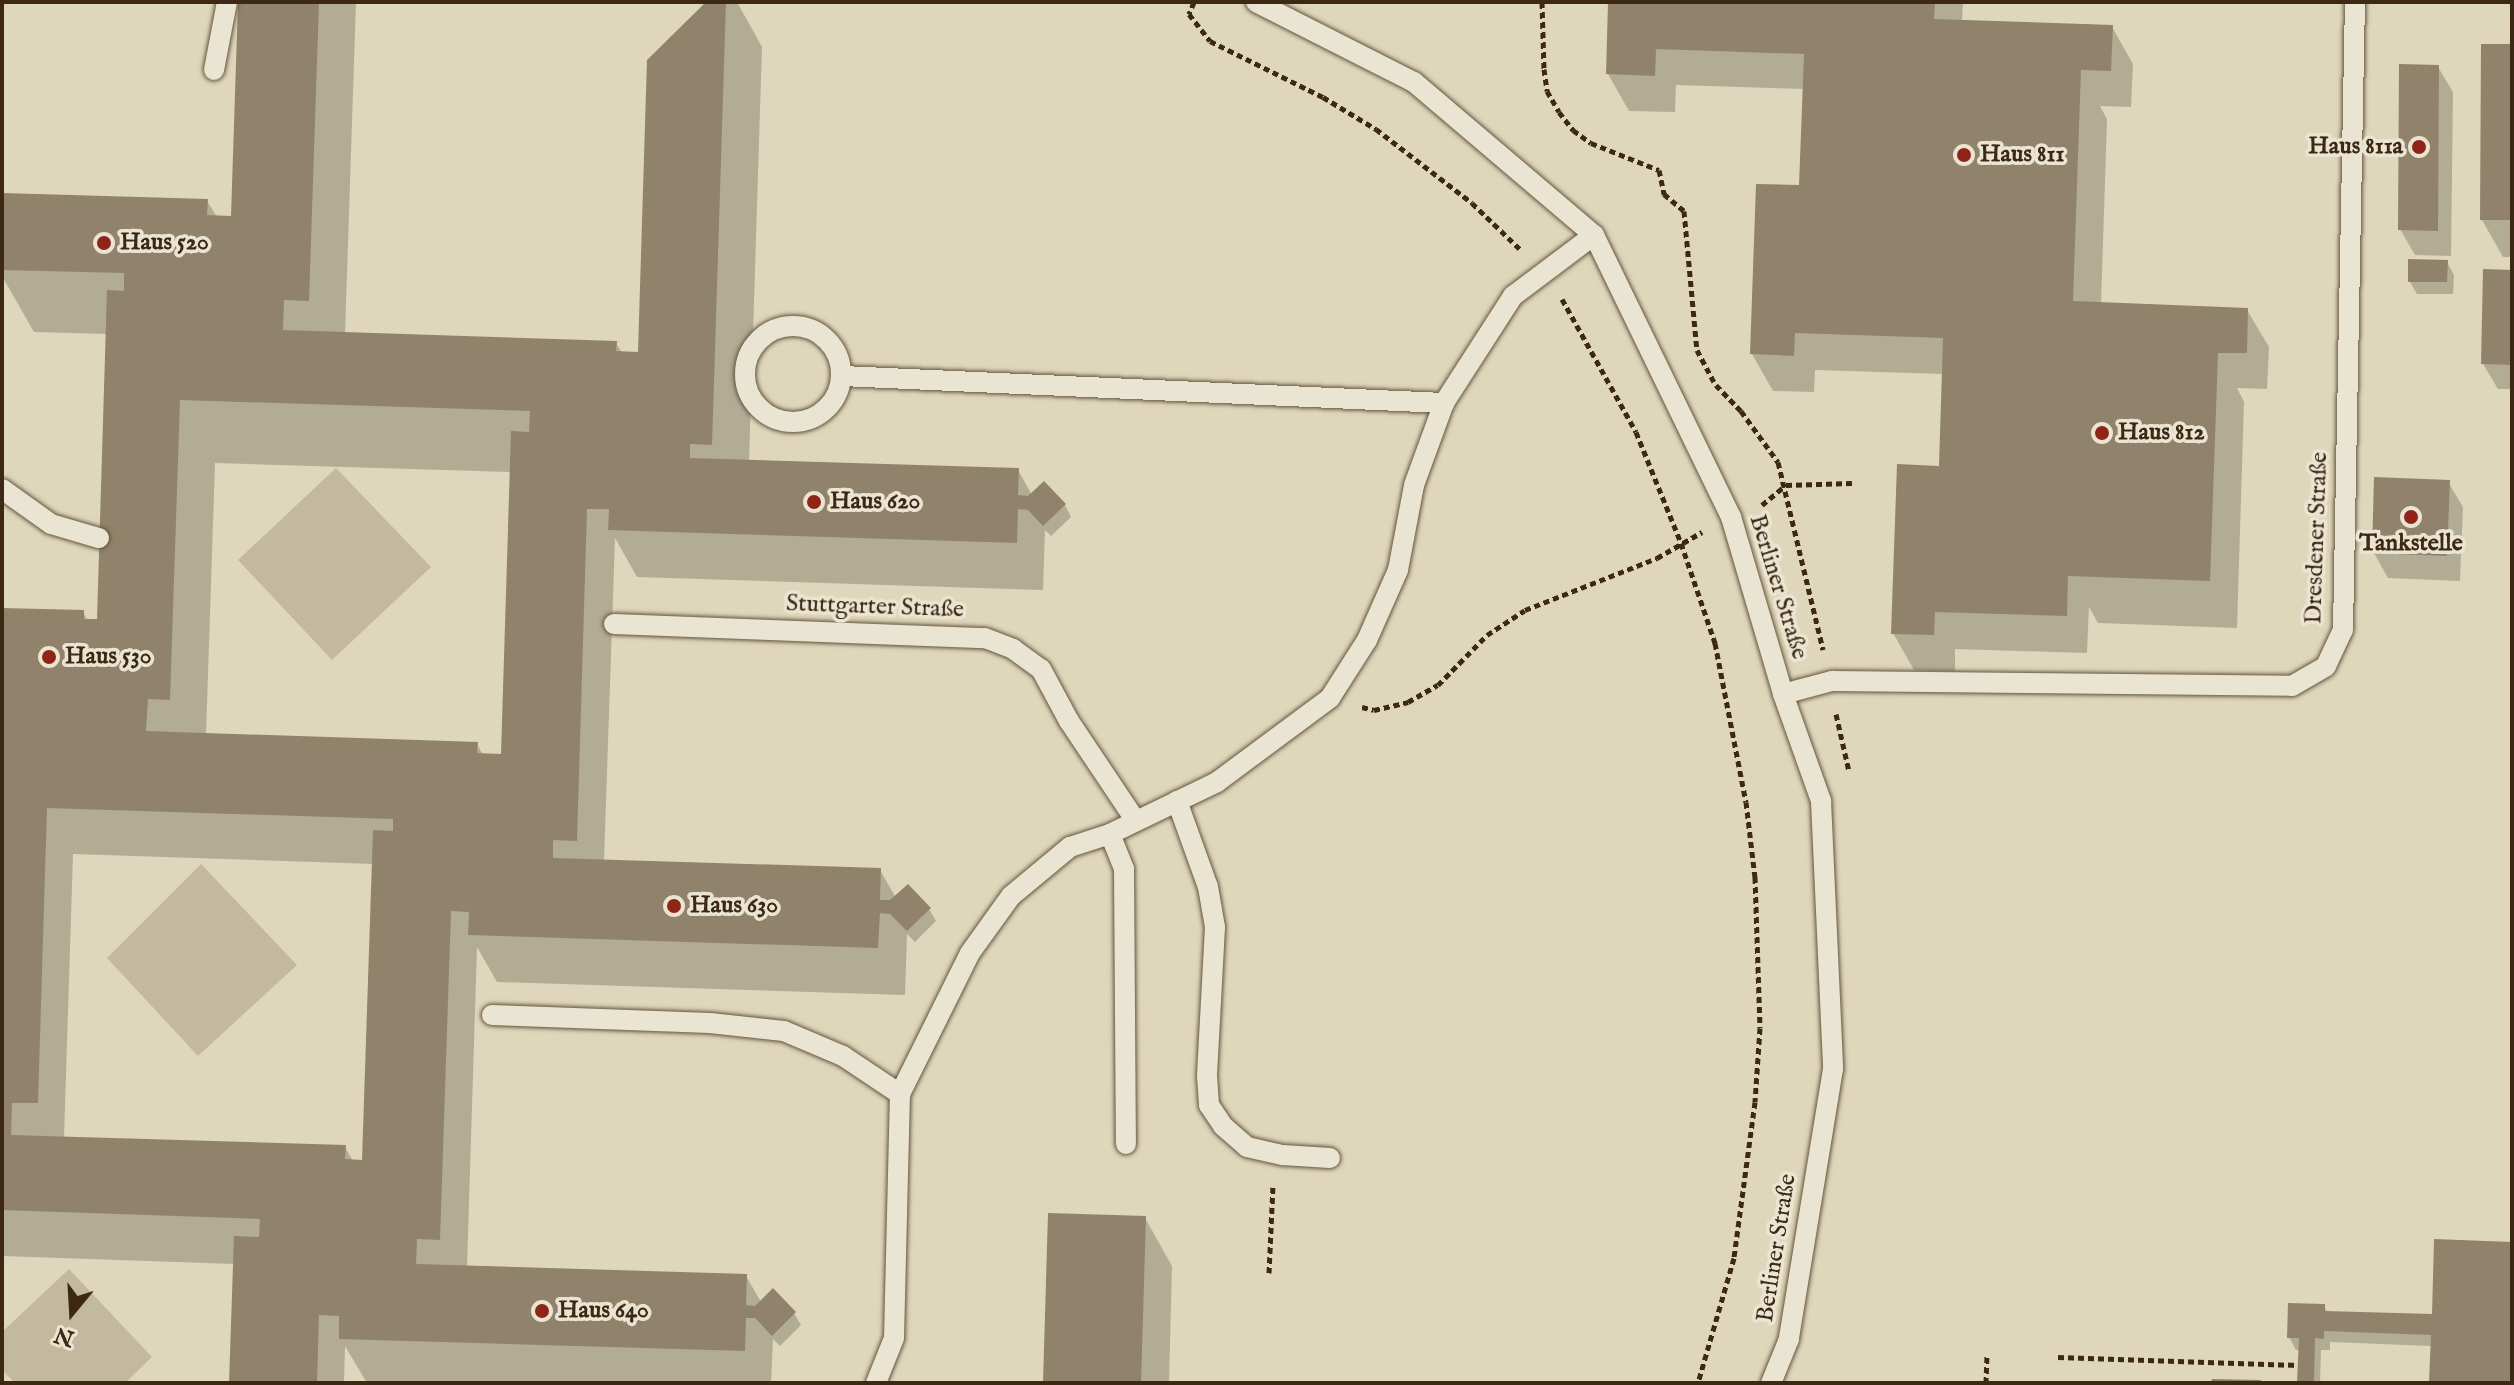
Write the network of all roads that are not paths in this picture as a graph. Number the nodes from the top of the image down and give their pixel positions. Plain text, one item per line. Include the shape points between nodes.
1 (227, 2) edge
2 (1256, 2) edge
3 (2355, 2) edge
4 (214, 70) dead end
5 (1594, 235) junction
6 (842, 376) junction
7 (1444, 403) junction
8 (2, 489) edge
9 (99, 538) dead end
10 (614, 624) dead end
11 (1783, 694) junction
12 (1177, 801) junction
13 (1136, 821) junction
14 (1110, 834) junction
15 (492, 1015) dead end
16 (900, 1094) junction
17 (1126, 1144) dead end
18 (1330, 1158) dead end
19 (876, 1383) edge
20 (1771, 1383) edge

1 - 4 lane
2 - 5 lane, Berliner Straße via 1414,82
3 - 11 lane, Dresdener Straße via 2343,630 2326,666 2292,686 1832,681
5 - 7 lane via 1513,296
5 - 11 lane, Berliner Straße via 1731,517
6 - 6 lane via 833,346 820,333 785,326 755,343 744,379 762,411 792,423 808,421 831,404
6 - 7 lane
7 - 12 lane via 1414,485 1398,570 1367,640 1330,698 1217,782
8 - 9 lane via 51,524
10 - 13 lane, Stuttgarter Straße via 959,635 999,643 1041,669
11 - 20 lane, Berliner Straße via 1821,801 1833,1069 1789,1339
12 - 13 lane
12 - 18 lane via 1208,887 1215,927 1209,1105 1247,1147
13 - 14 lane
14 - 16 lane via 1070,847 1011,896 970,953
14 - 17 lane via 1124,869
15 - 16 lane via 784,1031 843,1056
16 - 19 lane via 894,1338

